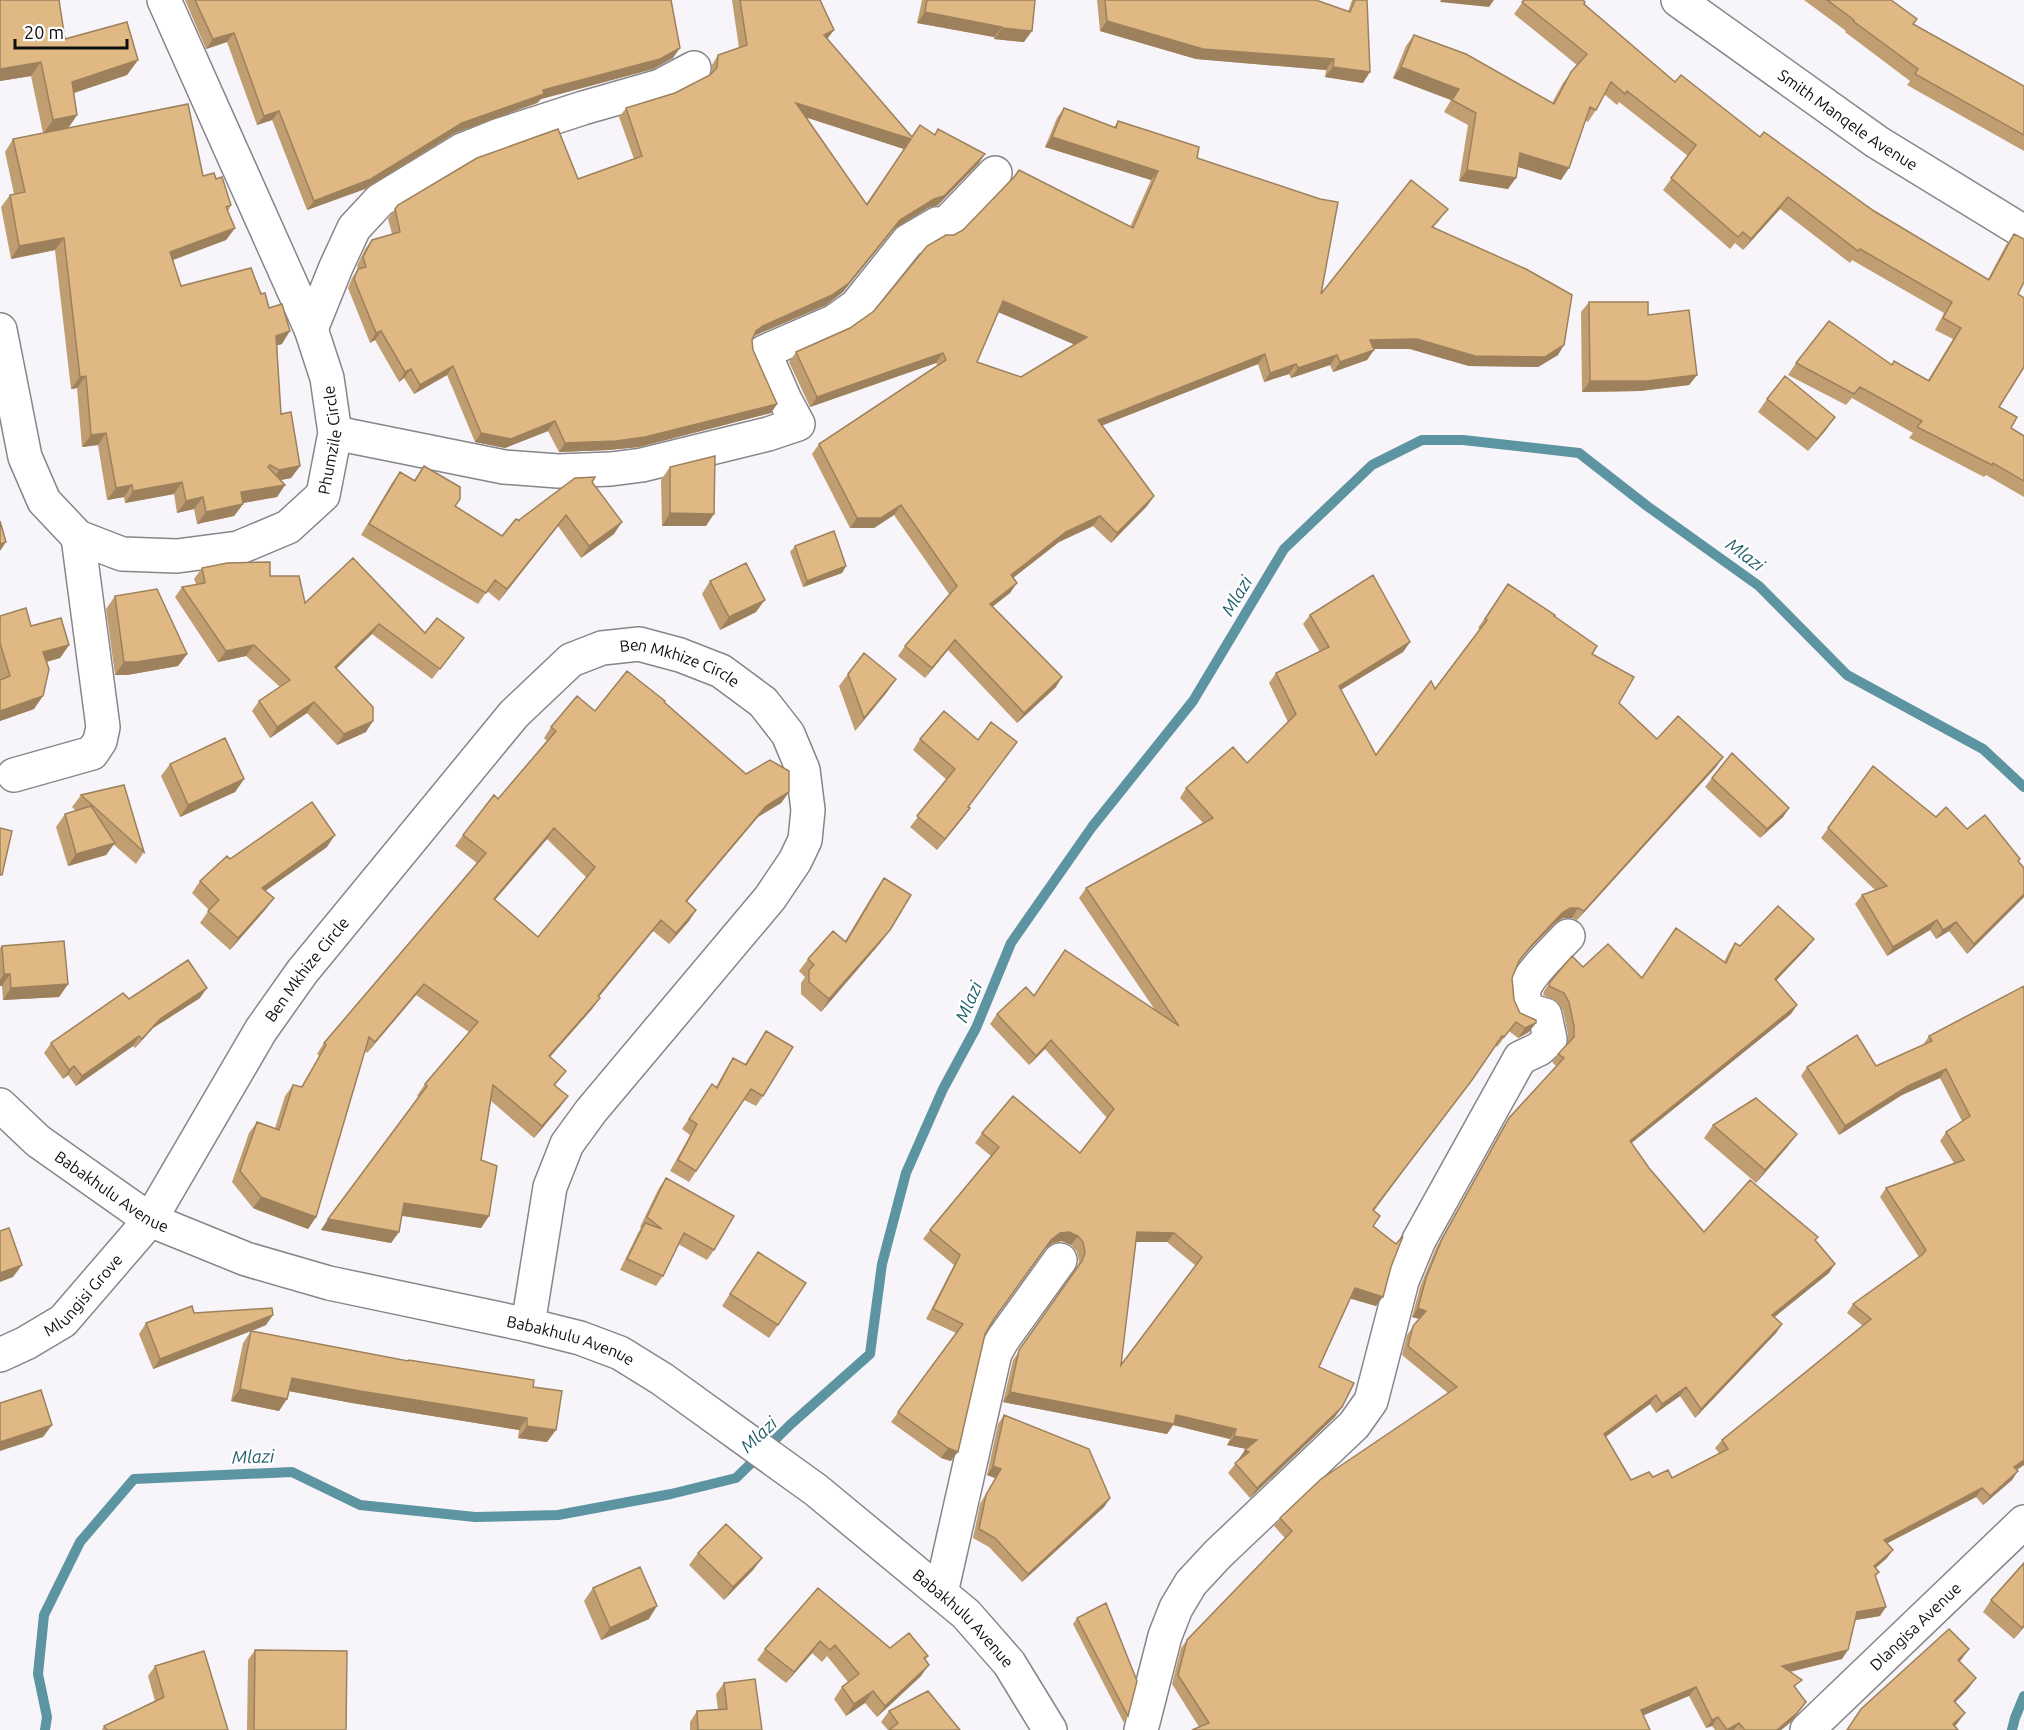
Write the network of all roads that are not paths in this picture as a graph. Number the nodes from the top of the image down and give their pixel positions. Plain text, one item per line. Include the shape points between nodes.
1 (164, 0) edge
2 (1678, 0) edge
3 (694, 68) dead end
4 (995, 173) dead end
5 (2024, 232) edge
6 (311, 329) junction
7 (0, 330) edge
8 (335, 433) junction
9 (78, 537) junction
10 (14, 775) dead end
11 (1568, 936) dead end
12 (0, 1105) edge
13 (150, 1220) junction
14 (1060, 1260) dead end
15 (528, 1325) junction
16 (0, 1355) edge
17 (2024, 1522) edge
18 (941, 1593) junction
19 (1050, 1730) edge
20 (1141, 1730) edge
21 (1807, 1730) edge

1 - 6 street, Phumzile Circle
2 - 5 street, Smith Manqele Avenue via 1877,142
3 - 6 street via 660,86 551,118 462,150 380,201 354,228
4 - 8 street via 948,224 937,224 908,241 856,306 835,321 764,352 798,424 642,465 558,471 504,467
6 - 8 street, Phumzile Circle via 327,378
7 - 9 street, Phumzile Circle via 25,458 44,501
8 - 9 street, Phumzile Circle via 323,495 288,527 238,548 177,556 122,554
9 - 10 street via 103,727 100,741 92,753
11 - 20 street via 1525,987 1527,1010 1545,1015 1550,1039 1520,1058 1419,1240 1402,1281 1371,1401 1354,1425 1191,1583 1165,1636
12 - 13 street, Babakhulu Avenue via 38,1142
13 - 15 street, Babakhulu Avenue via 246,1260 328,1283
13 - 15 street, Ben Mkhize Circle via 261,1030 302,972 514,714 571,660 602,648 639,644 680,655 721,671 763,702 788,734 803,770 808,810 805,840 770,898 567,1144 550,1187
13 - 16 street, Mlungisi Grove via 63,1321
14 - 18 street via 995,1353
15 - 18 street, Babakhulu Avenue via 620,1353 662,1379 816,1490
17 - 21 street, Dlangisa Avenue
18 - 19 street, Babakhulu Avenue via 966,1614 1009,1663

